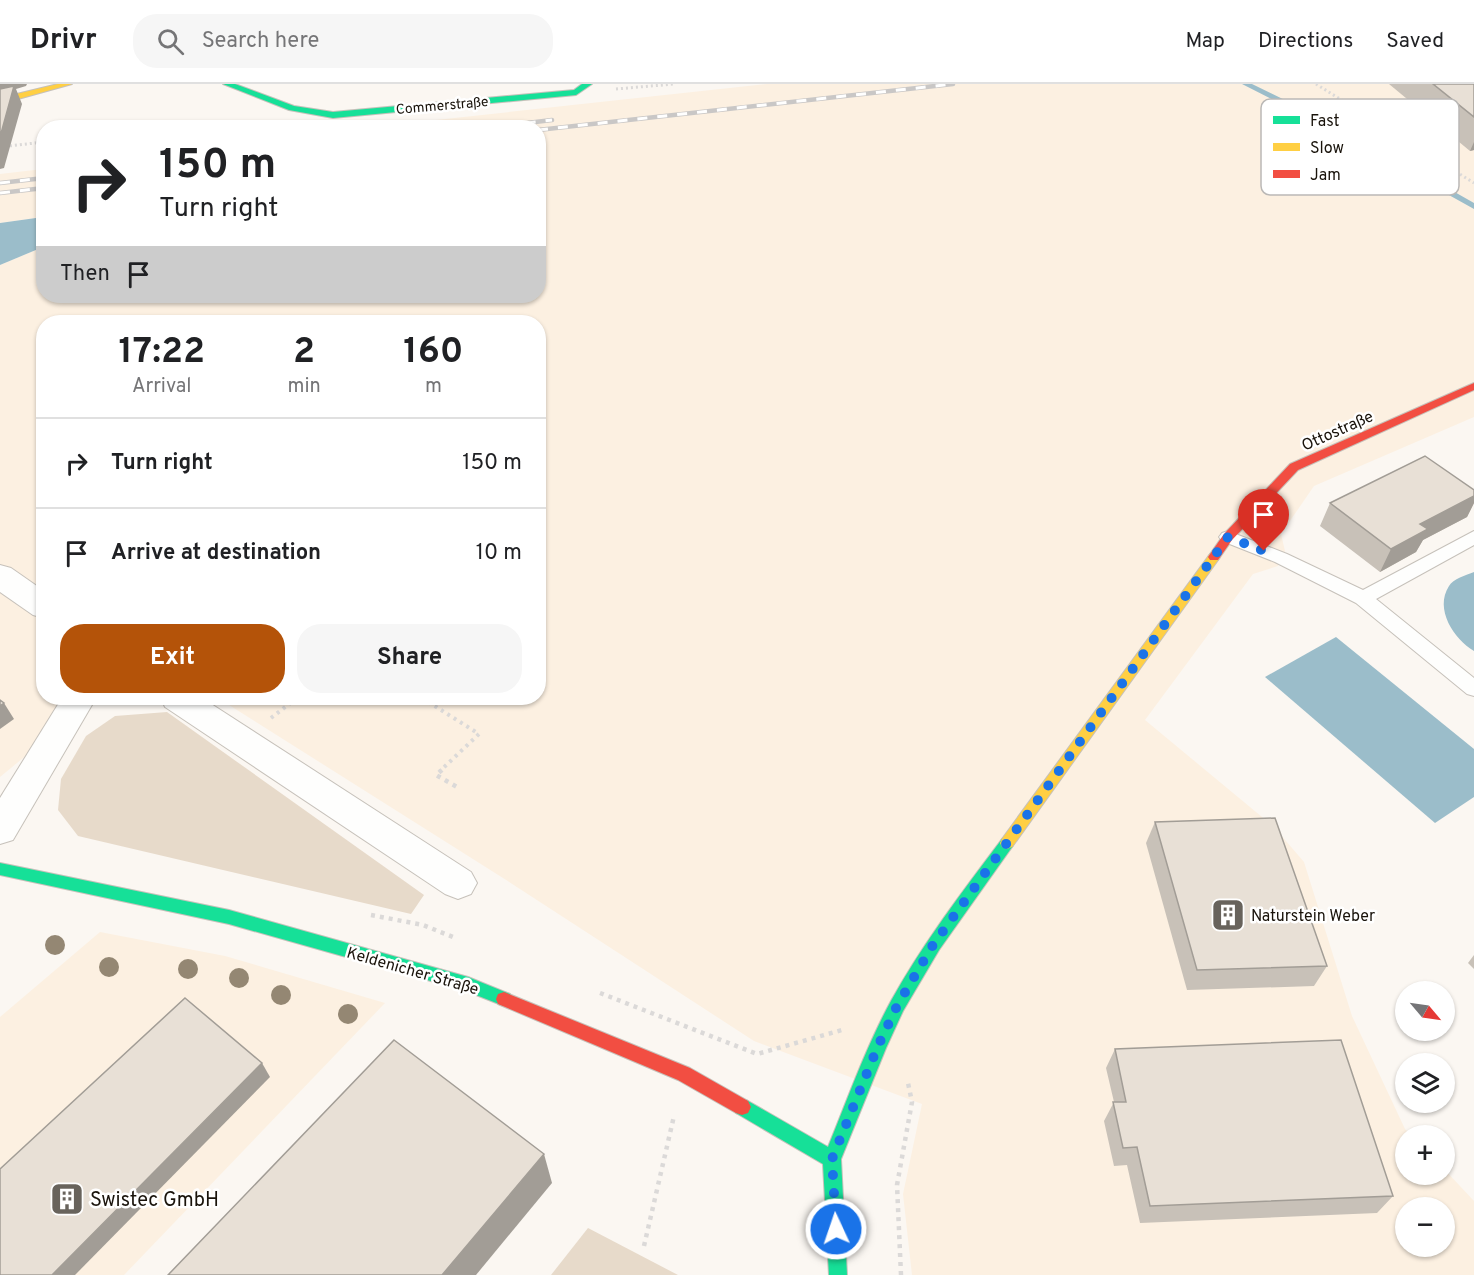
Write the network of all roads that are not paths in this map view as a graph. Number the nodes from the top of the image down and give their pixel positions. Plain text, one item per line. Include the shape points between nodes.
1 (68, 84) edge
2 (227, 84) edge
3 (582, 88) edge
4 (0, 101) edge
5 (1474, 386) edge
6 (1228, 537) junction
7 (1474, 537) edge
8 (0, 576) edge
9 (1363, 598) junction
10 (36, 601) edge
11 (1474, 689) edge
12 (75, 705) edge
13 (188, 705) edge
14 (0, 829) edge
15 (0, 869) edge
16 (458, 883) dead end
17 (832, 1159) junction
18 (838, 1275) edge

1 - 4 street
2 - 3 street, Commerstraße via 286,108 333,115
5 - 6 street, Ottostraße via 1294,466
6 - 9 lane
6 - 17 street, Ottostraße via 933,945 878,1046
7 - 9 lane
8 - 10 street
9 - 11 lane
12 - 14 street
13 - 16 street
15 - 17 street, Keldenicher Straße via 229,917 468,984 684,1074
17 - 18 street, Ottostraße

